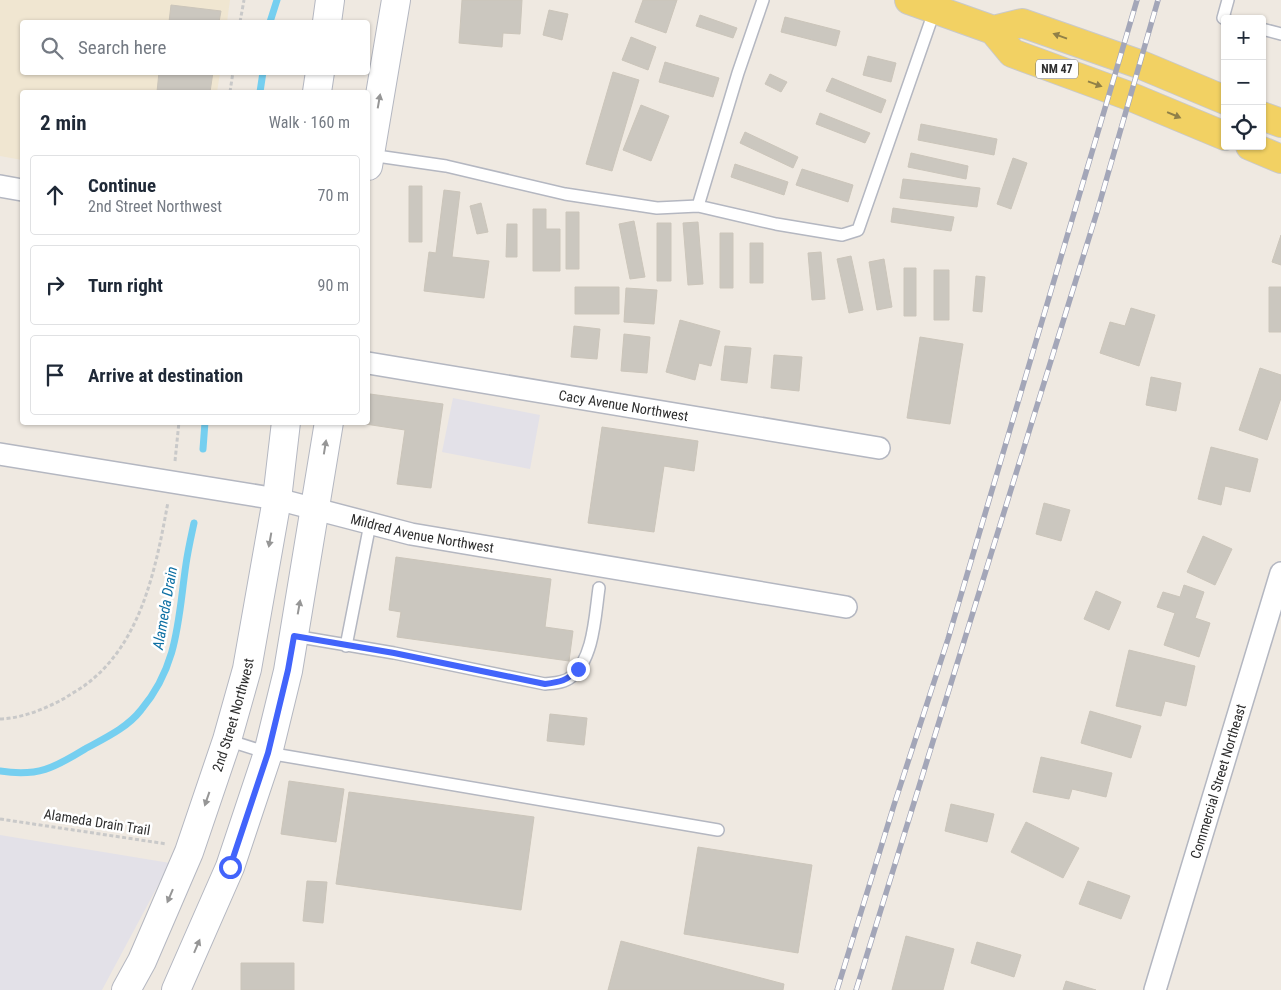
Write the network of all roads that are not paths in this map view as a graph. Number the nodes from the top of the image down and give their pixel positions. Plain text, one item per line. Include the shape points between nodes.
1 (330, 0) edge
2 (396, 0) edge
3 (763, 0) edge
4 (909, 0) edge
5 (1228, 0) edge
6 (935, 9) junction
7 (1224, 15) edge
8 (327, 20) edge
9 (993, 30) junction
10 (1266, 30) edge
11 (1281, 34) edge
12 (320, 75) edge
13 (317, 90) edge
14 (1221, 98) edge
15 (1266, 117) edge
16 (1281, 123) edge
17 (1221, 134) edge
18 (370, 149) edge
19 (1260, 150) edge
20 (1281, 159) edge
21 (370, 160) edge
22 (0, 186) edge
23 (20, 190) edge
24 (698, 206) junction
25 (370, 363) edge
26 (286, 425) edge
27 (329, 425) edge
28 (879, 448) dead end
29 (0, 454) edge
30 (277, 499) junction
31 (316, 510) junction
32 (370, 524) junction
33 (1281, 573) edge
34 (600, 588) dead end
35 (846, 607) dead end
36 (294, 636) junction
37 (346, 646) junction
38 (227, 740) junction
39 (268, 753) junction
40 (718, 830) dead end
41 (126, 990) edge
42 (176, 990) edge
43 (1155, 990) edge

1 - 8 main road
18 -> 2 main road
3 - 24 lane
4 - 6 main road
5 - 7 lane
6 - 9 main road
6 - 24 lane via 858,230 842,235
14 -> 9 main road, NM 47 via 1139,64 1022,23
9 -> 17 main road, NM 47 via 1012,53
10 - 11 lane
12 - 13 main road
15 - 16 main road
19 - 20 main road
21 - 24 lane via 446,166 583,197 656,208
22 - 23 street
25 - 28 street, Cacy Avenue Northwest
26 - 30 main road, 2nd Street Northwest
31 -> 27 main road
29 - 30 street, Mildred Avenue Northwest
30 - 31 street, Mildred Avenue Northwest
30 -> 38 main road, 2nd Street Northwest via 247,669
31 - 32 street, Mildred Avenue Northwest
36 -> 31 main road
32 - 35 street, Mildred Avenue Northwest via 411,534
32 - 37 lane
33 - 43 street, Commercial Street Northeast
34 - 37 lane via 589,648 578,669 570,678 558,683 545,684
36 - 37 lane
36 - 39 main road
38 - 39 lane
38 -> 41 main road, 2nd Street Northwest via 189,852 142,962
39 - 40 lane
42 -> 39 main road via 230,867

